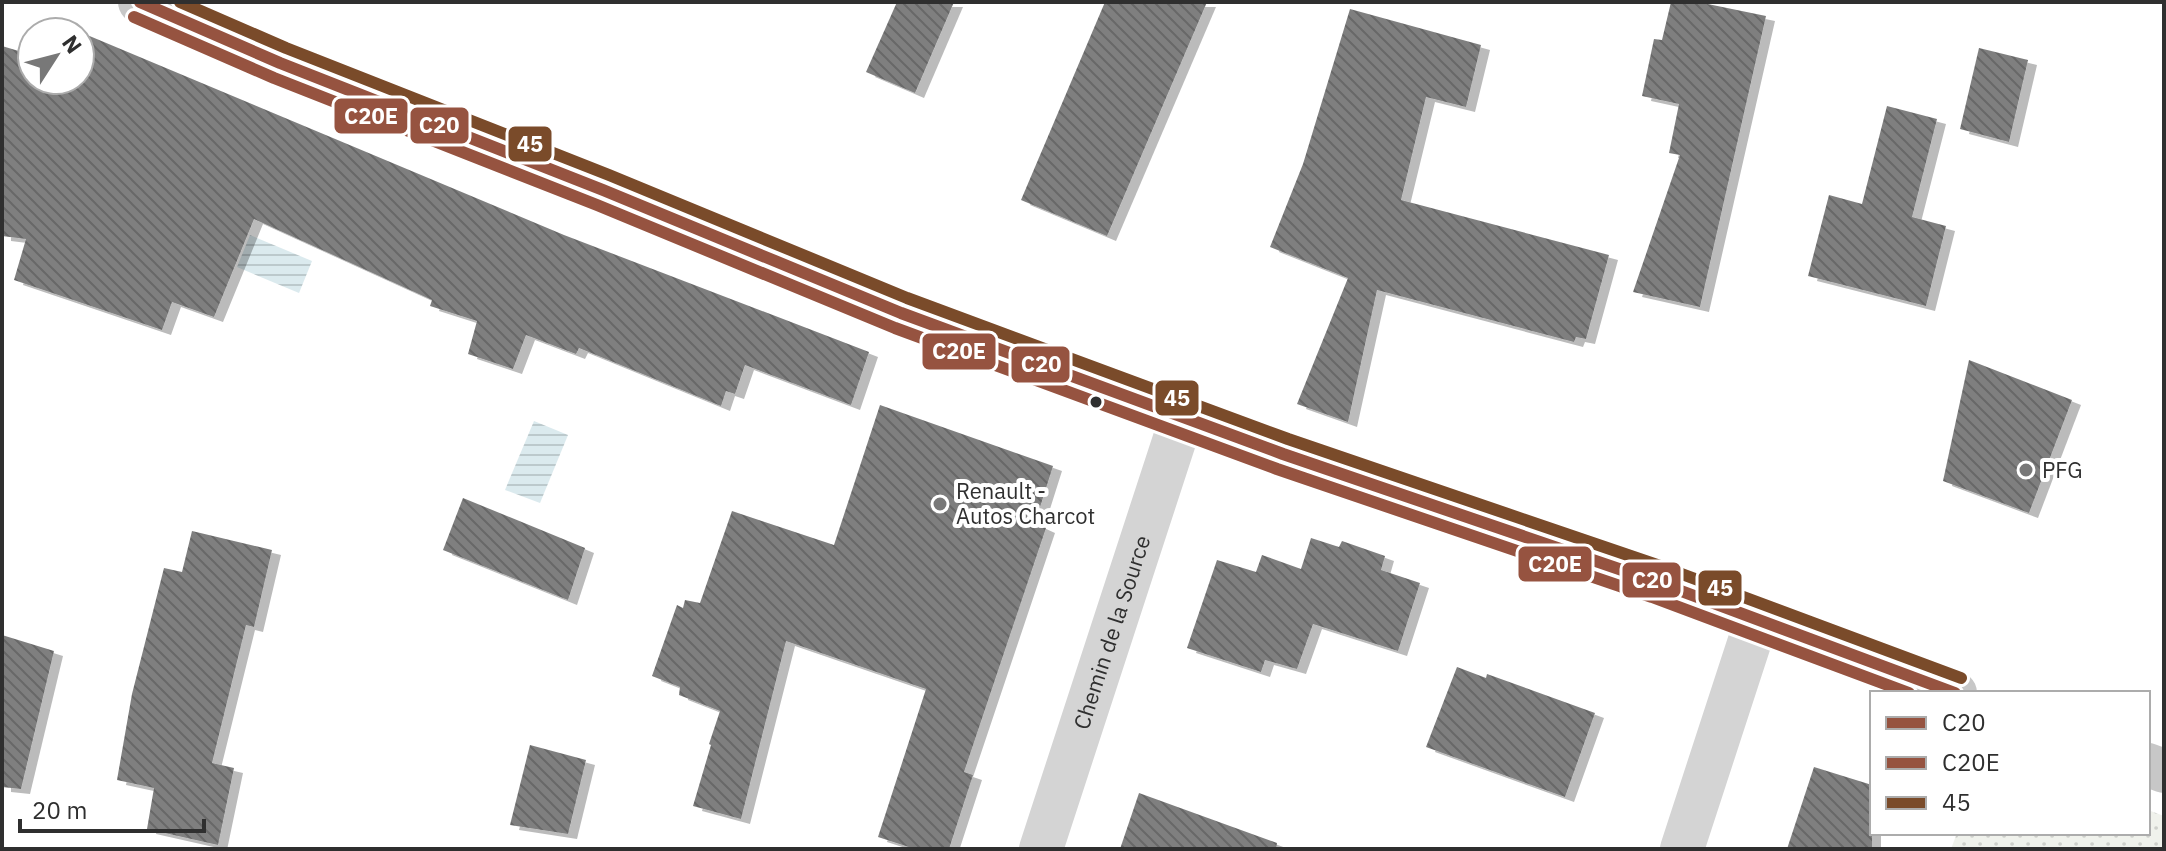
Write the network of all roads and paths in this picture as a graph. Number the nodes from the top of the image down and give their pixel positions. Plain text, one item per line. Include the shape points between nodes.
1 (140, 2) edge
2 (199, 13) edge
3 (1182, 417) junction
4 (1757, 619) junction
5 (1950, 691) edge
6 (1041, 849) edge
7 (1682, 849) edge

1 - 2 main road
2 - 3 main road via 280,63 901,313
3 - 4 main road
3 - 6 street, Chemin de la Source
4 - 5 main road
4 - 7 street

